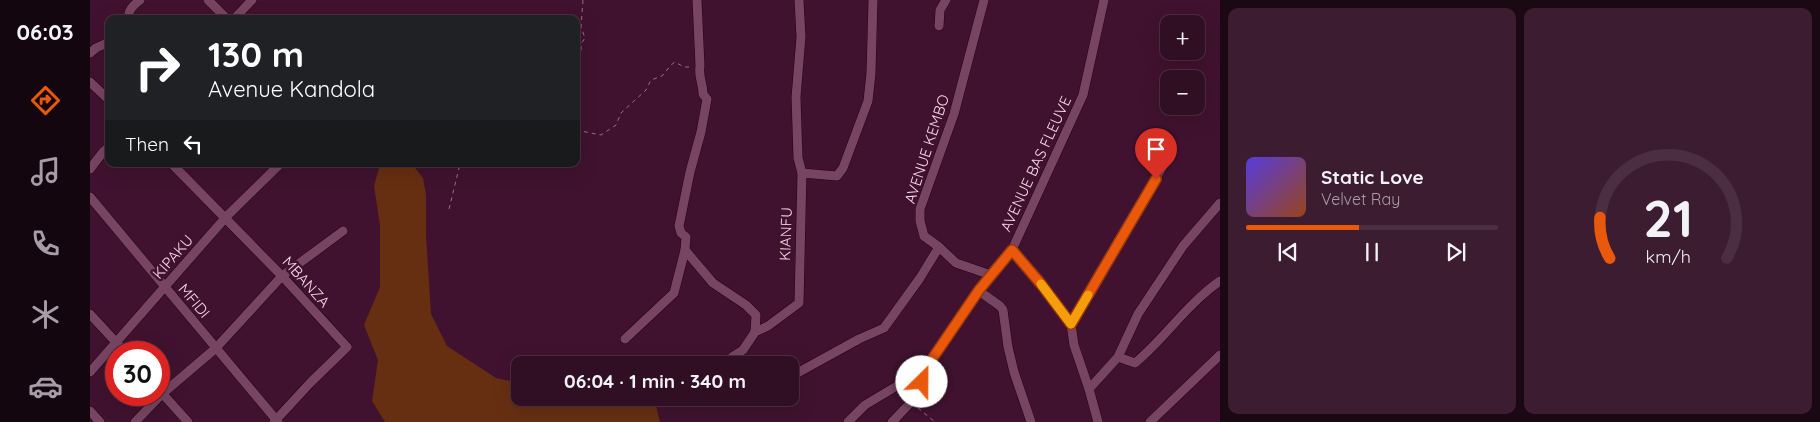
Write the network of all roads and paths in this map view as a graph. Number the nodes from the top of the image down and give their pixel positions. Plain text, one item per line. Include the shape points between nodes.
1 (140, 0) edge
2 (208, 0) edge
3 (252, 0) edge
4 (582, 0) edge
5 (697, 0) edge
6 (799, 0) edge
7 (873, 0) edge
8 (946, 0) edge
9 (984, 0) edge
10 (1104, 0) edge
11 (129, 15) edge
12 (223, 15) edge
13 (238, 15) edge
14 (939, 26) dead end
15 (105, 44) edge
16 (90, 53) edge
17 (580, 53) edge
18 (700, 66) junction
19 (90, 82) edge
20 (105, 96) edge
21 (580, 131) edge
22 (105, 152) edge
23 (1167, 159) dead end
24 (175, 167) edge
25 (273, 167) edge
26 (459, 167) edge
27 (90, 169) edge
28 (802, 173) junction
29 (90, 197) edge
30 (1220, 203) edge
31 (449, 210) dead end
32 (226, 217) junction
33 (343, 231) dead end
34 (938, 247) junction
35 (686, 250) junction
36 (1012, 250) junction
37 (991, 274) junction
38 (282, 276) junction
39 (1220, 282) edge
40 (164, 287) junction
41 (979, 290) junction
42 (90, 314) edge
43 (1071, 324) junction
44 (755, 332) junction
45 (625, 339) dead end
46 (114, 341) edge
47 (116, 341) edge
48 (216, 348) junction
49 (105, 354) edge
50 (1220, 355) edge
51 (734, 356) edge
52 (1118, 357) junction
53 (926, 368) junction
54 (90, 372) edge
55 (799, 372) edge
56 (170, 385) edge
57 (1089, 389) junction
58 (170, 402) edge
59 (912, 402) junction
60 (148, 406) edge
61 (90, 411) edge
62 (276, 421) edge
63 (100, 422) edge
64 (134, 422) edge
65 (188, 422) edge
66 (848, 422) edge
67 (892, 422) edge
68 (935, 422) edge
69 (1031, 422) edge
70 (1098, 422) edge
71 (1150, 422) edge

1 - 11 street via 131,8
2 - 12 street
3 - 13 street
4 - 17 path via 581,26 585,38
5 - 18 street
6 - 28 street, KIANFU via 802,36 796,98 798,158
7 - 28 street via 868,101 843,168 837,176
8 - 14 street via 940,10
9 - 34 street, AVENUE KEMBO via 954,114 920,209 924,236
10 - 36 street, AVENUE BAS FLEUVE via 1083,96
15 - 16 street
18 - 21 path via 684,67 675,62 662,76 652,80 621,113 616,125 601,135
18 - 35 street via 707,105 679,226 686,237
19 - 20 street
22 - 27 street
23 - 43 street
24 - 32 street, MBANZA
25 - 32 street, KIPAKU
26 - 31 path
28 - 44 street, KIANFU via 799,303
29 - 40 street, MFIDI
30 - 52 street via 1183,246 1138,314
32 - 38 street, MBANZA
32 - 40 street, KIPAKU
33 - 38 street
34 - 37 street, AVENUE KEMBO via 956,263
34 - 55 street via 884,328
35 - 44 street via 713,282 756,315
35 - 45 street via 674,292
36 - 37 street, AVENUE BAS FLEUVE
36 - 43 street
37 - 41 street, AVENUE BAS FLEUVE
38 - 48 street
38 - 62 street, MBANZA via 347,347
39 - 52 street via 1135,363
40 - 47 street, KIPAKU
40 - 48 street, MFIDI
41 - 53 street, AVENUE BAS FLEUVE
41 - 69 street via 1002,308 1014,372
42 - 46 street
43 - 57 street via 1074,345
44 - 51 street via 743,350
48 - 56 street
48 - 62 street, MFIDI
49 - 54 street, KIPAKU
50 - 71 street
52 - 57 street
53 - 59 street
53 - 66 street, AVENUE BAS FLEUVE via 866,405
57 - 70 street
58 - 65 street
59 - 67 street
59 - 68 path
60 - 64 street
61 - 63 street

